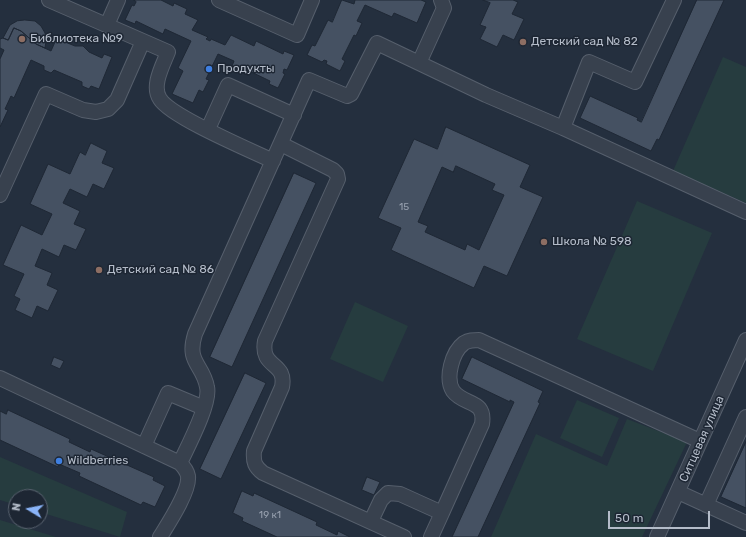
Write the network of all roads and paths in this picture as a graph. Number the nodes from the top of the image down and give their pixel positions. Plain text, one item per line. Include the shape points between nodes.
1 (49, 0) edge
2 (118, 0) edge
3 (219, 0) edge
4 (312, 0) edge
5 (441, 0) edge
6 (674, 0) edge
7 (76, 5) edge
8 (107, 25) junction
9 (143, 41) junction
10 (419, 63) junction
11 (294, 115) junction
12 (563, 128) junction
13 (208, 129) junction
14 (281, 144) junction
15 (273, 161) junction
16 (0, 195) edge
17 (746, 212) edge
18 (746, 340) edge
19 (0, 378) edge
20 (204, 408) junction
21 (746, 417) edge
22 (700, 441) junction
23 (144, 446) junction
24 (180, 463) junction
25 (678, 492) junction
26 (706, 504) junction
27 (442, 513) junction
28 (371, 521) junction
29 (746, 523) edge
30 (160, 537) edge
31 (404, 537) edge
32 (431, 537) edge
33 (658, 537) edge

1 - 7 street
2 - 8 street
3 - 4 street via 297,35
5 - 10 street via 444,8
6 - 12 street via 635,82 589,62
7 - 8 street
8 - 9 street
9 - 13 street via 168,52 157,79 159,99 173,113
9 - 16 street via 117,100 108,109 96,112 83,110 46,94
10 - 11 street via 377,44 352,94 347,96 309,80
10 - 12 street
11 - 13 street via 228,85
11 - 14 street
12 - 17 street
13 - 15 street
14 - 15 street
14 - 28 street via 333,170 338,179 264,341 263,350 266,358 280,370 283,378 282,387 254,451 254,460 256,468 263,473
15 - 20 street via 192,345 193,355 208,387
18 - 22 street, Ситцевая улица
19 - 23 street
20 - 23 street via 168,394
20 - 24 street
21 - 26 street
22 - 25 street, Ситцевая улица
22 - 27 street via 479,340 470,340 458,350 449,371 449,382 460,397 480,409 483,416 482,424
23 - 24 street
24 - 30 street via 186,468 186,488
25 - 26 street
25 - 33 street, Ситцевая улица
26 - 29 street
27 - 28 street via 400,494 388,493 381,500
27 - 32 street
28 - 31 street

